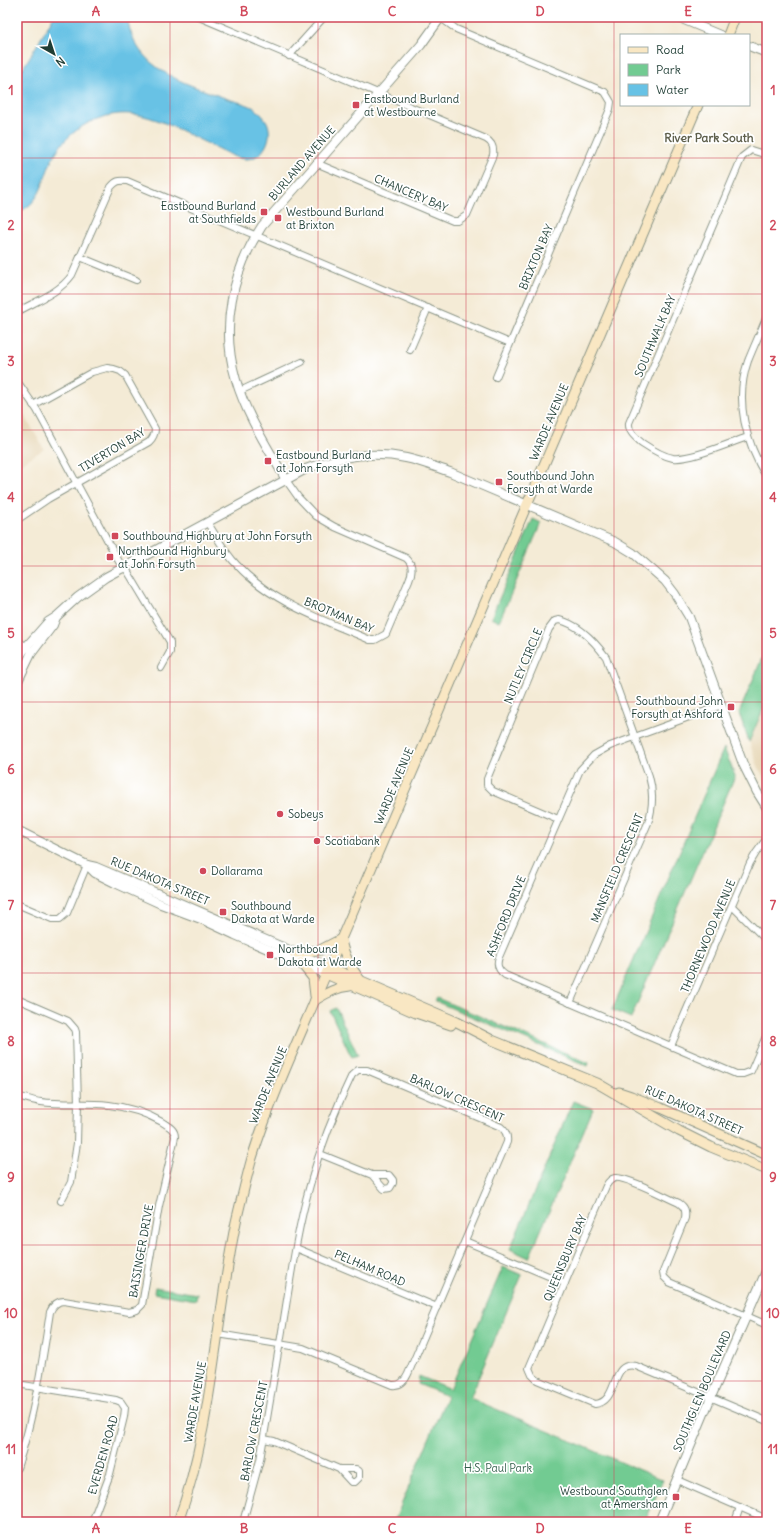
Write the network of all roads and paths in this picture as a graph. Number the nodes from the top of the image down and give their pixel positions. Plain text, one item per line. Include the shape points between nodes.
1 (199, 17) edge
2 (324, 17) edge
3 (677, 17) edge
4 (735, 17) edge
5 (441, 18) edge
6 (718, 34) edge
7 (728, 34) edge
8 (750, 46) edge
9 (767, 54) edge
10 (289, 56) junction
11 (378, 93) junction
12 (698, 106) edge
13 (767, 155) edge
14 (316, 163) junction
15 (256, 235) junction
16 (80, 257) junction
17 (136, 280) dead end
18 (428, 308) junction
19 (17, 312) edge
20 (767, 316) edge
21 (764, 329) edge
22 (510, 343) junction
23 (410, 350) dead end
24 (302, 362) dead end
25 (496, 377) dead end
26 (17, 381) edge
27 (240, 391) junction
28 (33, 404) junction
29 (748, 437) junction
30 (767, 478) edge
31 (286, 480) junction
32 (76, 483) junction
33 (527, 504) junction
34 (17, 520) edge
35 (207, 522) junction
36 (124, 568) junction
37 (17, 640) edge
38 (29, 649) junction
39 (17, 660) edge
40 (161, 668) dead end
41 (17, 683) edge
42 (722, 705) junction
43 (635, 736) junction
44 (767, 808) edge
45 (558, 819) junction
46 (17, 830) edge
47 (767, 838) edge
48 (87, 865) junction
49 (17, 904) edge
50 (732, 906) junction
51 (342, 939) junction
52 (767, 941) edge
53 (294, 953) junction
54 (301, 963) junction
55 (328, 971) junction
56 (362, 982) junction
57 (352, 986) junction
58 (17, 999) edge
59 (315, 1000) junction
60 (570, 1003) junction
61 (767, 1034) edge
62 (483, 1035) junction
63 (671, 1046) junction
64 (610, 1090) junction
65 (17, 1096) edge
66 (78, 1104) junction
67 (320, 1154) junction
68 (767, 1155) edge
69 (767, 1170) edge
70 (372, 1175) dead end
71 (62, 1201) dead end
72 (465, 1241) junction
73 (296, 1248) junction
74 (767, 1269) edge
75 (565, 1283) junction
76 (437, 1307) junction
77 (746, 1316) junction
78 (767, 1325) edge
79 (218, 1334) junction
80 (280, 1343) junction
81 (17, 1384) edge
82 (38, 1387) junction
83 (711, 1397) junction
84 (767, 1421) edge
85 (264, 1439) junction
86 (17, 1468) edge
87 (339, 1469) dead end
88 (677, 1480) junction
89 (740, 1507) junction
90 (767, 1519) edge
91 (92, 1522) edge
92 (178, 1522) edge
93 (243, 1522) edge
94 (659, 1522) edge
95 (734, 1522) edge

1 - 10 street
2 - 10 street
3 - 6 street
4 - 7 main road
5 - 11 street, BURLAND AVENUE via 421,45
5 - 22 street, BRIXTON BAY via 456,29 605,92 612,102
8 - 9 street
10 - 11 street
11 - 14 street, BURLAND AVENUE
11 - 14 street, CHANCERY BAY via 490,141 494,149 493,155 467,215 458,220 448,220
12 - 33 main road, WARDE AVENUE
13 - 29 street, SOUTHWALK BAY via 751,150 742,157 628,427 636,438 649,448 673,458 690,456
14 - 15 street, BURLAND AVENUE
15 - 16 street via 120,180 111,187
15 - 18 street
15 - 27 street, BURLAND AVENUE via 241,265 230,309 229,343
16 - 17 street
16 - 19 street via 67,281 55,291
18 - 22 street
18 - 23 street
20 - 21 street
21 - 29 street via 748,362 744,377 742,407
22 - 25 street
24 - 27 street
26 - 28 street
27 - 31 street, BURLAND AVENUE
28 - 32 street
28 - 32 street, TIVERTON BAY via 100,369 120,371 130,382 155,429 153,438
29 - 30 street via 756,460
31 - 33 street via 306,469 347,457 394,456 427,463
31 - 35 street
31 - 35 street, BROTMAN BAY via 298,498 316,516 410,561 412,572 409,580 386,634 380,639 370,640 270,593 247,576 229,556
32 - 34 street, TIVERTON BAY
32 - 36 street
33 - 42 street via 615,542 633,553 665,581 689,617
33 - 51 main road, WARDE AVENUE
35 - 36 street
36 - 38 street via 78,596
36 - 40 street via 170,642 170,652
37 - 38 street
38 - 39 street
38 - 41 street
42 - 43 street, ASHFORD DRIVE
42 - 44 street via 743,764
43 - 45 street, ASHFORD DRIVE via 604,748 589,760 578,774
43 - 45 street, NUTLEY CIRCLE via 606,657 596,644 576,628 563,621 555,621 549,629 487,779 493,791
43 - 60 street, MANSFIELD CRESCENT via 651,783 651,810
45 - 60 street, ASHFORD DRIVE via 497,966 505,975
46 - 48 street
47 - 50 street, THORNEWOOD AVENUE via 750,863
48 - 49 street via 67,913 60,919 52,919
48 - 53 street, RUE DAKOTA STREET
48 - 54 street, RUE DAKOTA STREET via 95,873 115,883
50 - 52 street
50 - 63 street, THORNEWOOD AVENUE
51 - 53 main road via 320,950
51 - 55 main road, WARDE AVENUE
51 - 56 main road via 348,962
53 - 55 street, RUE DAKOTA STREET
54 - 55 street, RUE DAKOTA STREET
54 - 59 main road via 313,978
55 - 56 main road, RUE DAKOTA STREET
55 - 57 main road, RUE DAKOTA STREET
55 - 59 main road, WARDE AVENUE
56 - 62 main road, RUE DAKOTA STREET
57 - 59 main road via 331,990
57 - 62 main road, RUE DAKOTA STREET via 416,1013
58 - 66 street via 68,1021 75,1029
59 - 79 main road, WARDE AVENUE via 252,1158 236,1224
60 - 63 street, ASHFORD DRIVE
61 - 63 street, ASHFORD DRIVE via 751,1071 743,1074 736,1074
62 - 64 main road, RUE DAKOTA STREET
64 - 68 main road, RUE DAKOTA STREET via 649,1103
64 - 69 main road, RUE DAKOTA STREET via 679,1131
65 - 66 street, BAISINGER DRIVE via 40,1102
66 - 71 street via 77,1143 71,1182
66 - 82 street, BAISINGER DRIVE via 110,1105 140,1112 170,1127 175,1137 159,1206 142,1305 129,1312 64,1301 54,1305 50,1312
67 - 70 street
67 - 72 street, BARLOW CRESCENT via 351,1077 362,1069 500,1127 506,1133 507,1142
67 - 73 street, BARLOW CRESCENT via 306,1200
72 - 75 street
72 - 76 street, BARLOW CRESCENT
73 - 76 street, PELHAM ROAD
73 - 80 street, BARLOW CRESCENT
74 - 77 street, SOUTHGLEN BOULEVARD
75 - 77 street, QUEENSBURY BAY via 606,1186 613,1178 622,1178 679,1203 686,1210 684,1222 663,1272 667,1281
75 - 83 street, QUEENSBURY BAY via 530,1363 530,1371 534,1377 592,1404 601,1404 608,1398 621,1370 631,1365
76 - 80 street, BARLOW CRESCENT via 406,1377 397,1385 389,1384 313,1351
77 - 78 street
77 - 83 street, SOUTHGLEN BOULEVARD
79 - 80 street, BARLOW CRESCENT
79 - 92 main road, WARDE AVENUE via 204,1430
80 - 85 street, BARLOW CRESCENT
81 - 82 street, EVERDEN ROAD
82 - 86 street, BAISINGER DRIVE
82 - 91 street, EVERDEN ROAD via 116,1400 121,1402 124,1408 112,1467
83 - 84 street
83 - 88 street, SOUTHGLEN BOULEVARD
85 - 87 street
85 - 93 street, BARLOW CRESCENT
88 - 89 street
88 - 94 street, SOUTHGLEN BOULEVARD
89 - 90 street
89 - 95 street

